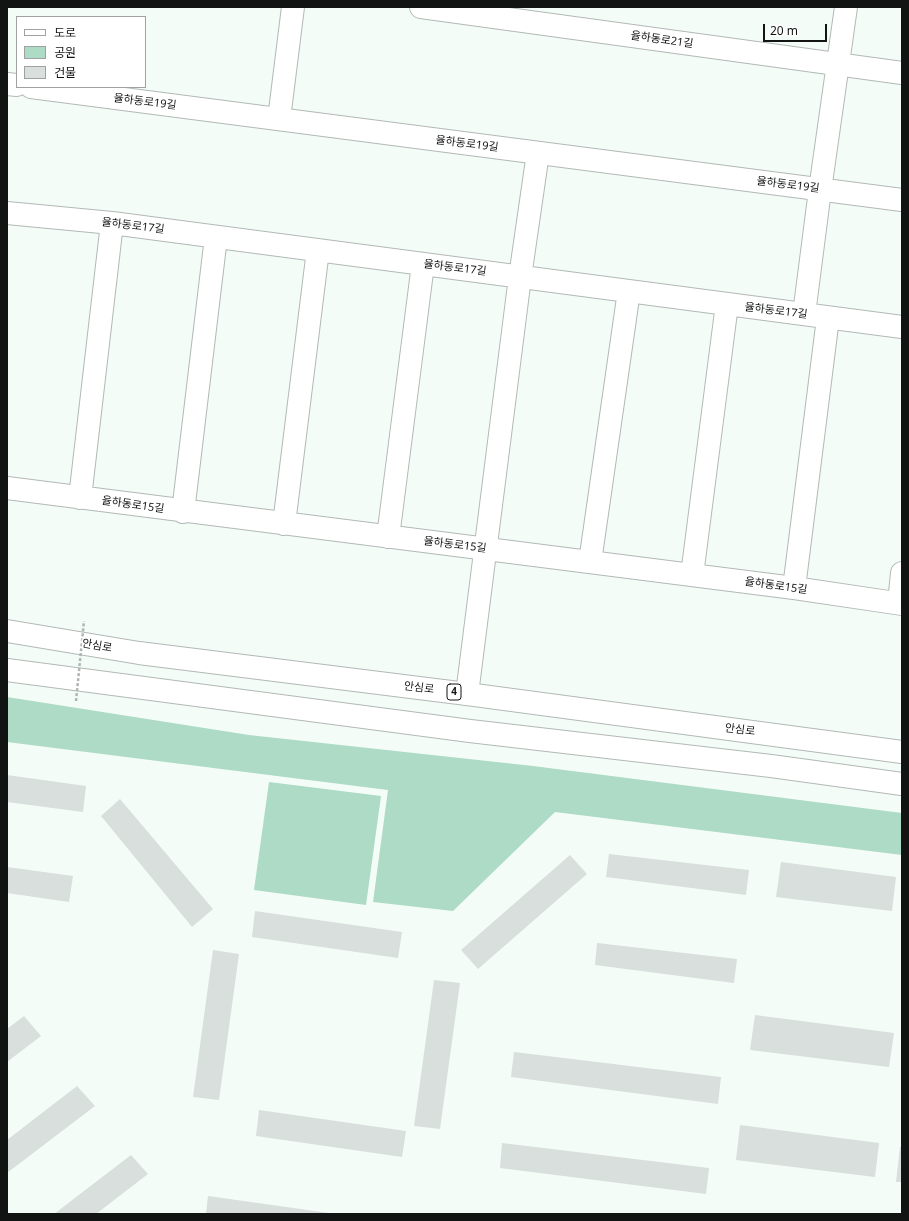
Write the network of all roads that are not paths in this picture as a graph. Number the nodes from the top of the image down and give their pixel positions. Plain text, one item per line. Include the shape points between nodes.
1 (293, 7) edge
2 (421, 7) edge
3 (846, 7) edge
4 (549, 16) edge
5 (838, 64) junction
6 (902, 72) edge
7 (39, 88) edge
8 (279, 119) junction
9 (538, 153) junction
10 (820, 190) junction
11 (902, 200) edge
12 (7, 216) edge
13 (112, 223) junction
14 (216, 237) junction
15 (318, 250) junction
16 (423, 264) junction
17 (520, 277) junction
18 (629, 291) junction
19 (727, 304) junction
20 (804, 314) junction
21 (828, 318) junction
22 (902, 328) edge
23 (7, 488) edge
24 (80, 498) junction
25 (183, 512) junction
26 (284, 524) junction
27 (388, 537) junction
28 (486, 549) junction
29 (590, 562) junction
30 (902, 573) edge
31 (692, 575) junction
32 (794, 588) junction
33 (900, 603) edge
34 (7, 631) edge
35 (7, 670) edge
36 (467, 694) junction
37 (902, 752) edge
38 (902, 784) edge

1 - 8 street
2 - 4 street, 율하동로21길
3 - 5 street
4 - 5 street, 율하동로21길
5 - 6 street, 율하동로21길
5 - 10 street
7 - 8 street, 율하동로19길
8 - 9 street, 율하동로19길
9 - 10 street, 율하동로19길
9 - 17 street
10 - 11 street, 율하동로19길
10 - 20 street
12 - 13 street, 율하동로17길
13 - 14 street, 율하동로17길
13 - 24 street
14 - 15 street, 율하동로17길
14 - 25 street
15 - 16 street, 율하동로17길
15 - 26 street
16 - 17 street, 율하동로17길
16 - 27 street
17 - 18 street, 율하동로17길
17 - 28 street
18 - 19 street, 율하동로17길
18 - 29 street
19 - 20 street, 율하동로17길
19 - 31 street
20 - 21 street, 율하동로17길
21 - 22 street, 율하동로17길
21 - 32 street
23 - 24 street, 율하동로15길
24 - 25 street, 율하동로15길
25 - 26 street, 율하동로15길
26 - 27 street, 율하동로15길
27 - 28 street, 율하동로15길
28 - 29 street, 율하동로15길
28 - 36 street
29 - 31 street, 율하동로15길
30 - 33 street
31 - 32 street, 율하동로15길
32 - 33 street, 율하동로15길
34 - 36 street, 안심로 / 4 via 138,653
35 - 38 street
36 - 37 street, 안심로 / 4

